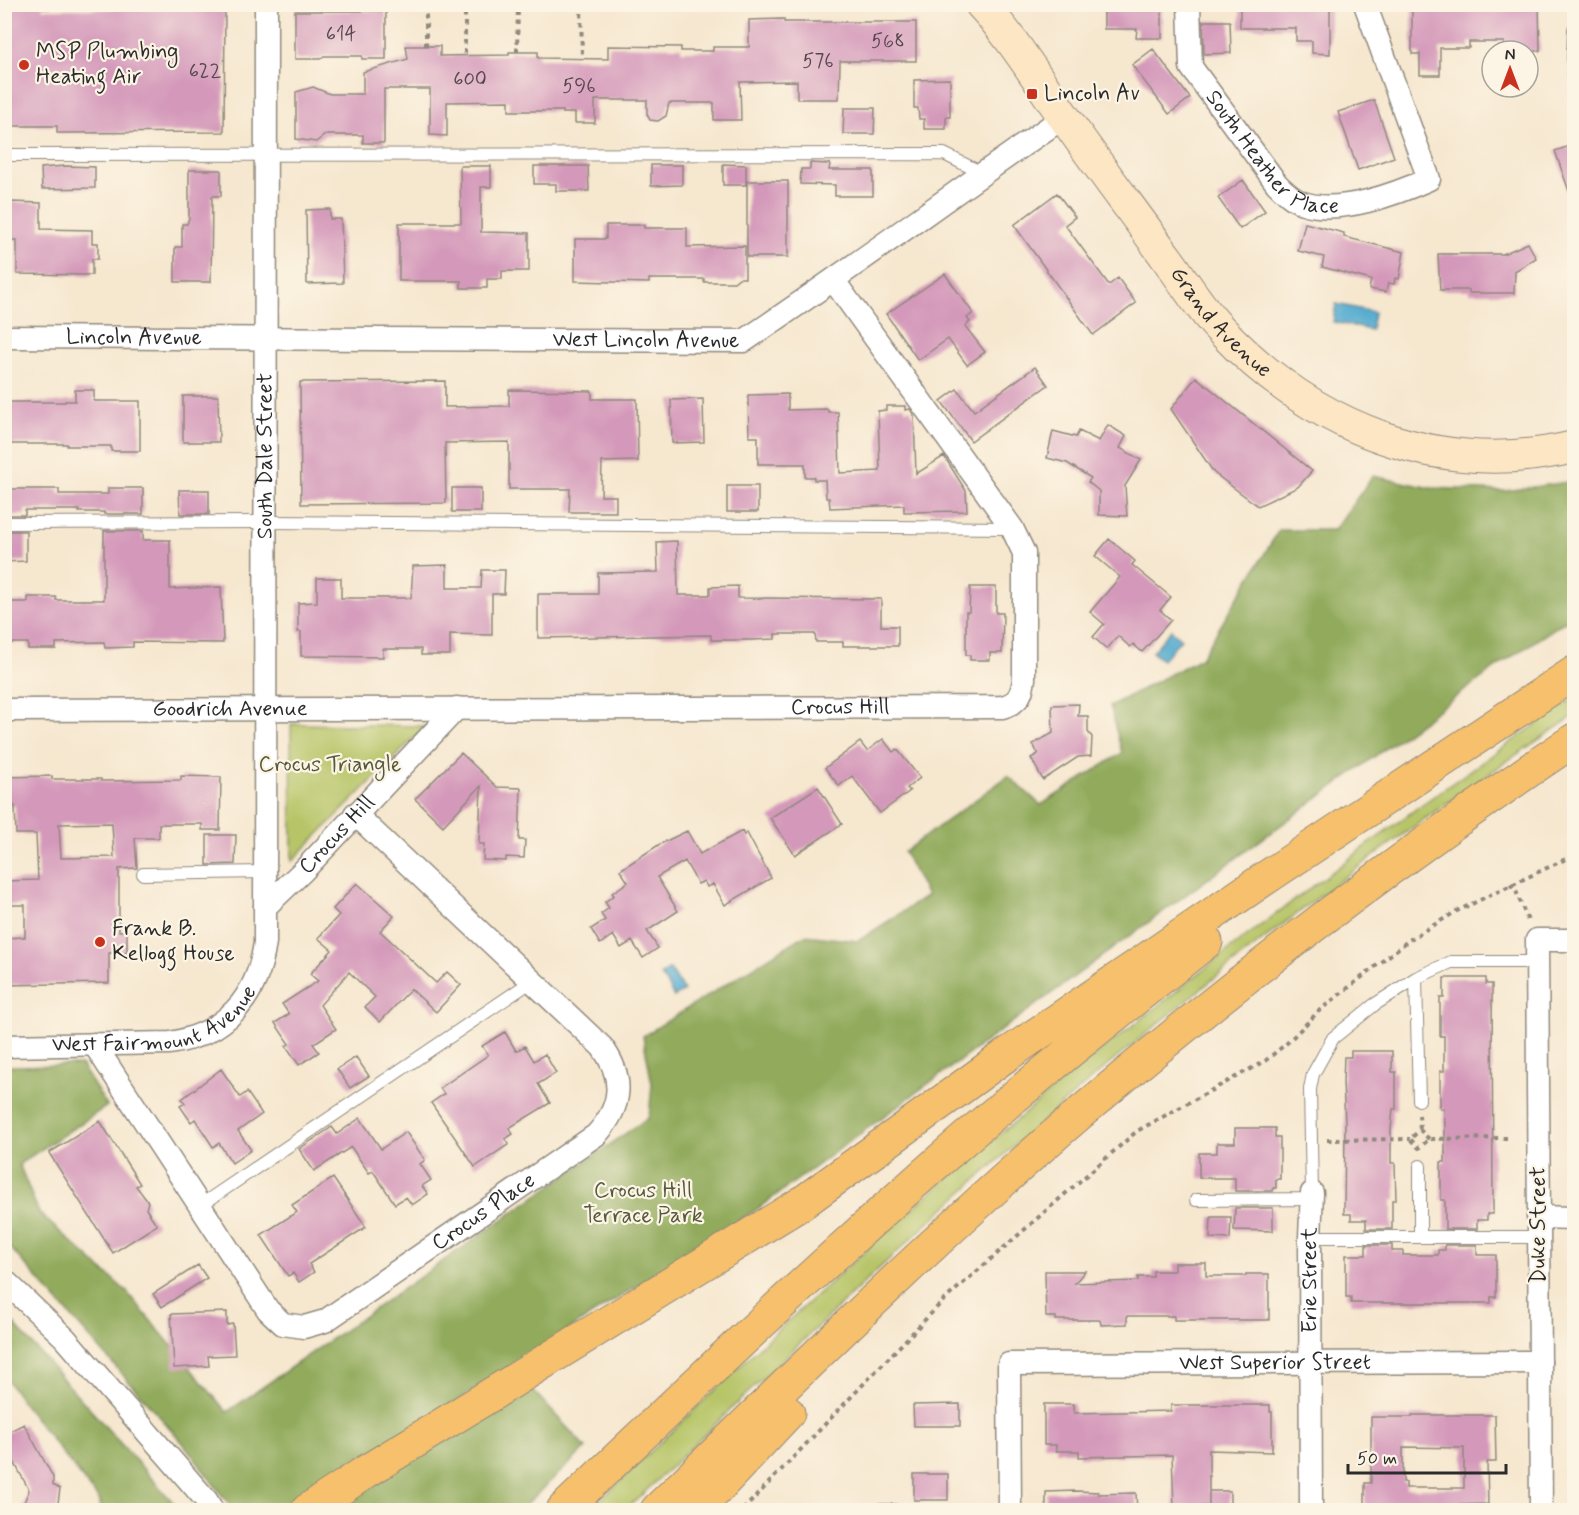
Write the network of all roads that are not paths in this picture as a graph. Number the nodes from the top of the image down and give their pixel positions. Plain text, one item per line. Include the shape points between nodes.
1 (266, 4) edge
2 (981, 4) edge
3 (1189, 4) edge
4 (1365, 4) edge
5 (1575, 29) edge
6 (1575, 80) edge
7 (1064, 117) junction
8 (4, 155) edge
9 (266, 156) junction
10 (982, 173) junction
11 (834, 281) junction
12 (4, 337) edge
13 (266, 339) junction
14 (1575, 447) edge
15 (266, 522) junction
16 (4, 523) edge
17 (1012, 528) junction
18 (1575, 673) edge
19 (457, 708) junction
20 (4, 710) edge
21 (265, 710) junction
22 (1506, 719) junction
23 (1575, 740) edge
24 (355, 814) junction
25 (265, 872) junction
26 (143, 874) dead end
27 (265, 907) junction
28 (1575, 940) edge
29 (1537, 951) junction
30 (1416, 978) junction
31 (532, 981) junction
32 (94, 1044) junction
33 (4, 1046) edge
34 (1419, 1100) dead end
35 (1420, 1166) dead end
36 (1312, 1196) junction
37 (1197, 1200) dead end
38 (201, 1205) junction
39 (1575, 1218) edge
40 (1538, 1227) junction
41 (1310, 1237) junction
42 (1420, 1237) junction
43 (4, 1280) edge
44 (885, 1288) junction
45 (1310, 1362) junction
46 (1540, 1362) junction
47 (212, 1510) edge
48 (308, 1510) edge
49 (563, 1510) edge
50 (657, 1510) edge
51 (697, 1510) edge
52 (863, 1510) edge
53 (894, 1510) edge
54 (1010, 1510) edge
55 (1311, 1510) edge
56 (1541, 1510) edge

1 - 9 street, South Dale Street
2 - 7 main road, Grand Avenue via 996,19
3 - 4 street, South Heather Place via 1191,67 1277,184 1288,195 1316,206 1354,204 1429,179
5 - 6 lane
7 - 10 street, West Lincoln Avenue
7 - 14 main road, Grand Avenue via 1219,328 1275,380 1354,426 1424,450 1509,456
8 - 9 lane
9 - 10 lane via 944,154
9 - 13 street, South Dale Street
10 - 11 street, West Lincoln Avenue
11 - 13 street, West Lincoln Avenue via 744,341
11 - 17 street, Crocus Hill
12 - 13 street, Lincoln Avenue
13 - 15 street, South Dale Street
15 - 16 lane
15 - 17 lane
15 - 21 street, South Dale Street
17 - 19 street, Crocus Hill via 1024,553 1024,679 1020,698 1012,705
18 - 22 highway
19 - 21 street, Goodrich Avenue
19 - 24 street, Crocus Hill
20 - 21 street, Goodrich Avenue
21 - 25 street, South Dale Street
22 - 48 highway via 1279,868 1005,1056 802,1203
22 - 49 highway via 1228,925 1031,1083 840,1249
23 - 44 highway via 1402,860 1181,1030 1078,1115
24 - 27 street, Crocus Hill
24 - 31 street, Crocus Place
25 - 26 lane
25 - 27 street, South Dale Street
27 - 32 street, West Fairmount Avenue via 263,962 255,984 226,1020 207,1032 170,1043
28 - 29 street
29 - 30 lane via 1450,962
29 - 40 street, Duke Street
30 - 34 lane
30 - 36 lane via 1333,1038 1313,1074
31 - 38 lane
31 - 38 street, Crocus Place via 610,1058 618,1080 618,1095 607,1124 325,1321 304,1327 283,1324 268,1310
32 - 33 street, West Fairmount Avenue
32 - 38 street, Crocus Place
35 - 42 lane
36 - 37 lane
36 - 41 street, Erie Street
39 - 40 street
40 - 42 lane
40 - 46 street, Duke Street
41 - 42 lane
41 - 45 street, Erie Street
43 - 47 street via 65,1338
44 - 50 highway
44 - 51 highway via 810,1390
45 - 46 street, West Superior Street
45 - 54 street, West Superior Street via 1009,1364
45 - 55 street, Erie Street
46 - 56 street, Duke Street
52 - 53 lane

